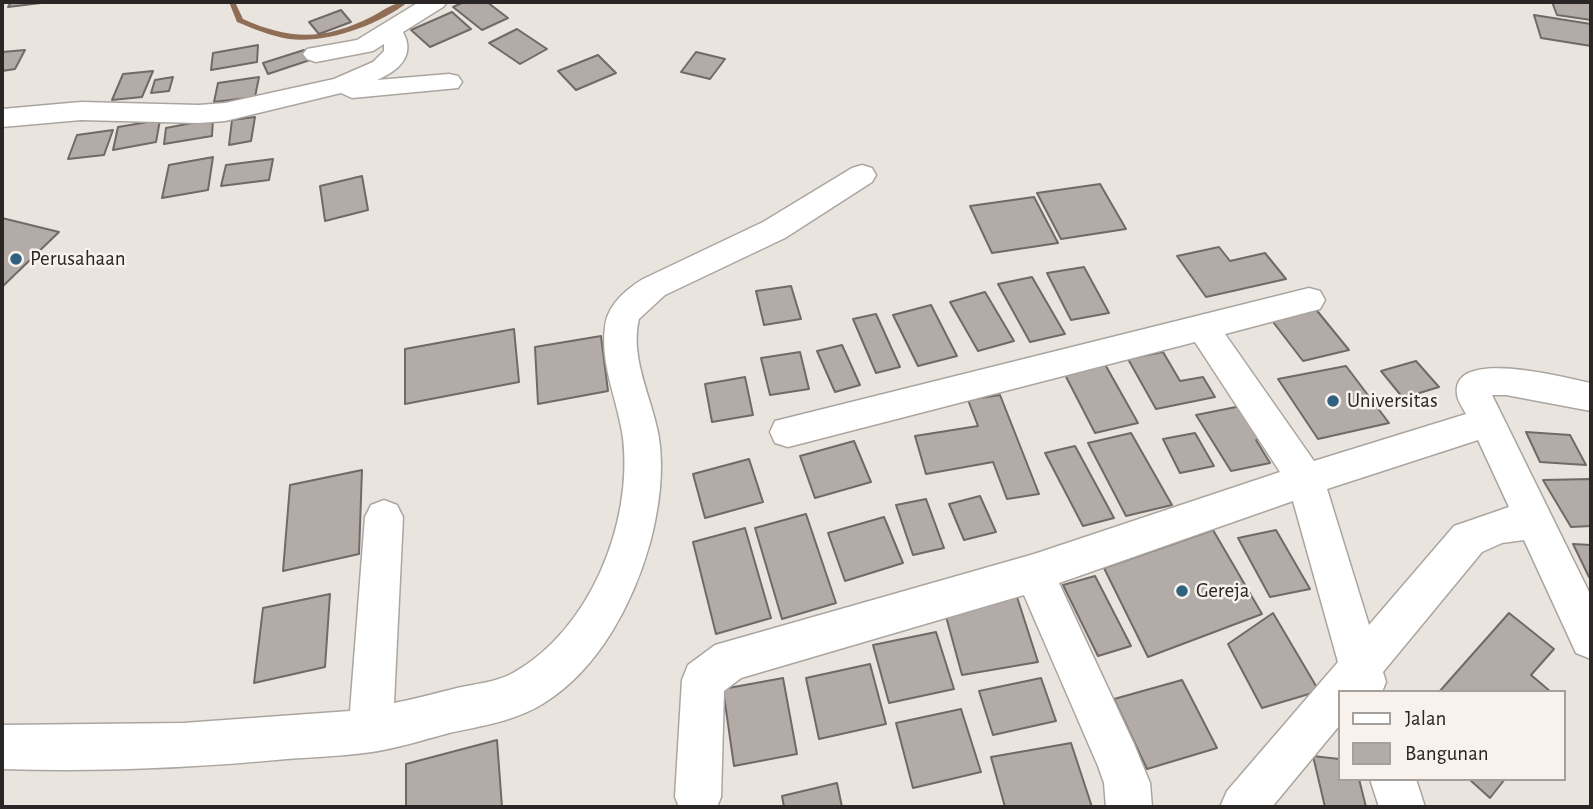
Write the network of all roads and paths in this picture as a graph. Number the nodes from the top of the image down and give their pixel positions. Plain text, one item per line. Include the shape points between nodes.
1 (435, 2) edge
2 (390, 31) junction
3 (316, 54) dead end
4 (449, 82) dead end
5 (276, 100) junction
6 (2, 118) edge
7 (862, 175) dead end
8 (1309, 300) dead end
9 (1203, 328) junction
10 (1591, 397) edge
11 (1488, 422) junction
12 (788, 432) dead end
13 (1306, 480) junction
14 (384, 517) dead end
15 (1538, 523) junction
16 (1034, 573) junction
17 (1591, 639) edge
18 (1364, 678) edge
19 (1338, 705) edge
20 (370, 730) junction
21 (2, 747) edge
22 (1394, 781) edge
23 (698, 797) dead end
24 (1129, 807) edge
25 (1242, 807) edge
26 (1402, 807) edge

1 - 2 street
2 - 3 street via 358,48
2 - 5 street via 396,52 382,68 342,85
4 - 5 street
5 - 6 street via 210,114 97,111
7 - 20 street via 774,230 648,291 625,315 622,350 643,461 640,498 612,594 566,656 549,675 522,691
8 - 9 street
9 - 12 street
9 - 13 street
10 - 11 street via 1486,381 1475,387 1474,394
11 - 13 street
11 - 15 street
13 - 16 street
13 - 18 street
14 - 20 street
15 - 17 street
15 - 18 street via 1500,524 1468,539
16 - 23 street via 730,660 703,680
16 - 24 street via 1123,772
19 - 25 street
20 - 21 street via 205,746
22 - 26 street

